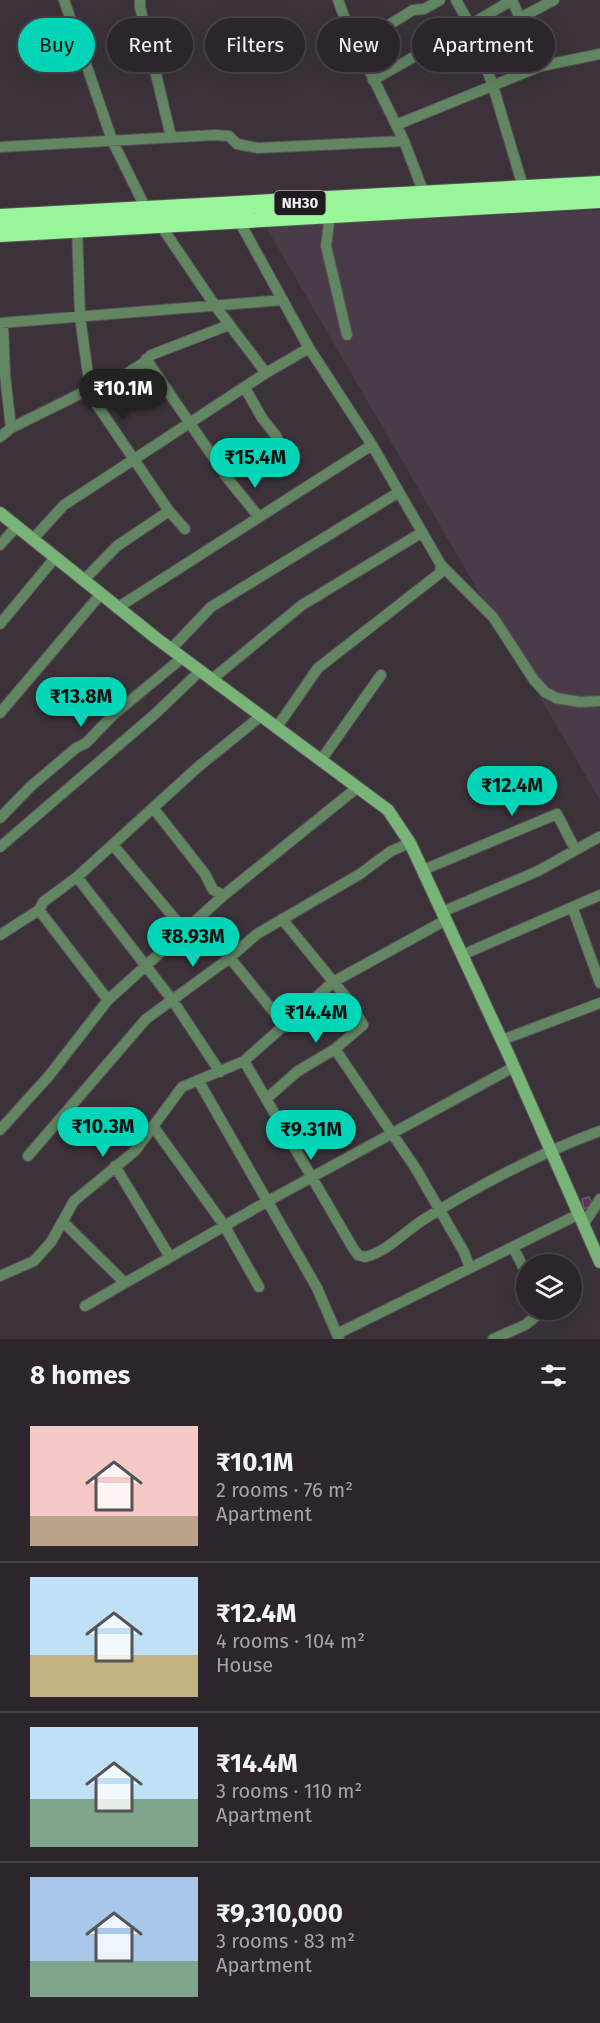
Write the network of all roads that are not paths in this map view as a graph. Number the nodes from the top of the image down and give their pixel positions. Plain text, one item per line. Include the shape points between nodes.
1 (64, 0) edge
2 (140, 0) edge
3 (338, 0) edge
4 (440, 0) edge
5 (456, 0) edge
6 (554, 0) edge
7 (345, 18) edge
8 (400, 18) edge
9 (466, 18) edge
10 (482, 18) edge
11 (520, 18) joint
12 (600, 54) edge
13 (412, 58) edge
14 (555, 63) edge
15 (369, 72) edge
16 (488, 72) edge
17 (527, 72) edge
18 (373, 80) junction
19 (493, 86) junction
20 (396, 125) junction
21 (171, 137) junction
22 (112, 140) junction
23 (404, 141) junction
24 (0, 147) edge
25 (600, 186) edge
26 (524, 190) junction
27 (425, 196) junction
28 (600, 200) edge
29 (330, 215) junction
30 (153, 217) junction
31 (0, 218) edge
32 (238, 219) junction
33 (77, 227) junction
34 (0, 233) edge
35 (283, 300) junction
36 (216, 307) junction
37 (80, 317) junction
38 (1, 323) edge
39 (229, 325) junction
40 (347, 335) dead end
41 (309, 348) junction
42 (147, 359) junction
43 (266, 373) junction
44 (245, 388) junction
45 (90, 393) junction
46 (190, 422) junction
47 (11, 428) junction
48 (0, 437) edge
49 (277, 437) dead end
50 (372, 445) junction
51 (132, 460) junction
52 (399, 492) junction
53 (169, 511) junction
54 (0, 513) edge
55 (259, 517) junction
56 (16, 527) junction
57 (185, 529) dead end
58 (421, 533) junction
59 (32, 540) junction
60 (0, 545) edge
61 (54, 559) junction
62 (441, 565) junction
63 (83, 581) junction
64 (100, 595) junction
65 (117, 608) junction
66 (0, 624) edge
67 (171, 649) junction
68 (182, 658) junction
69 (200, 671) junction
70 (381, 675) dead end
71 (211, 680) junction
72 (600, 701) edge
73 (0, 713) edge
74 (261, 716) junction
75 (277, 728) junction
76 (321, 760) junction
77 (358, 787) junction
78 (154, 809) junction
79 (0, 818) edge
80 (599, 837) edge
81 (410, 843) junction
82 (113, 845) junction
83 (0, 847) edge
84 (575, 849) junction
85 (423, 870) junction
86 (77, 877) junction
87 (224, 895) junction
88 (600, 895) edge
89 (573, 909) junction
90 (39, 910) junction
91 (444, 916) junction
92 (282, 919) junction
93 (186, 932) junction
94 (0, 935) edge
95 (462, 955) junction
96 (230, 958) junction
97 (147, 965) junction
98 (333, 982) junction
99 (600, 983) edge
100 (108, 1000) junction
101 (173, 1001) junction
102 (600, 1004) edge
103 (286, 1027) junction
104 (502, 1040) junction
105 (335, 1049) junction
106 (244, 1061) junction
107 (514, 1067) junction
108 (220, 1072) junction
109 (198, 1080) junction
110 (266, 1099) junction
111 (153, 1126) junction
112 (0, 1130) edge
113 (600, 1131) edge
114 (391, 1134) junction
115 (550, 1150) junction
116 (28, 1156) dead end
117 (115, 1166) junction
118 (312, 1176) junction
119 (600, 1199) edge
120 (268, 1201) junction
121 (440, 1211) junction
122 (581, 1220) junction
123 (63, 1222) junction
124 (224, 1225) junction
125 (513, 1247) junction
126 (516, 1254) edge
127 (170, 1257) junction
128 (600, 1262) edge
129 (470, 1268) junction
130 (0, 1276) edge
131 (125, 1283) junction
132 (260, 1287) dead end
133 (85, 1306) dead end
134 (533, 1320) edge
135 (338, 1336) edge
136 (493, 1339) edge

1 - 22 street
2 - 21 street
3 - 7 street
4 - 8 street
5 - 9 street
6 - 11 street
10 - 11 street via 512,0
12 - 14 street
13 - 18 street
15 - 18 street
16 - 19 street
17 - 19 street
18 - 20 street
19 - 20 street
19 - 26 street
20 - 23 street
21 - 22 street
21 - 23 street via 223,135 237,144 258,148
22 - 24 street
22 - 30 street
23 - 27 street
25 - 26 highway, NH30
26 - 27 highway, NH30
27 - 30 highway, NH30
28 - 29 highway
29 - 32 highway
29 - 40 street via 326,246
30 - 31 highway, NH30
30 - 32 highway
30 - 33 highway
30 - 36 street
32 - 35 street
33 - 34 highway
33 - 37 street
35 - 36 street
35 - 41 street
36 - 37 street
36 - 39 street
37 - 38 street
37 - 45 street
38 - 47 street
39 - 42 street
39 - 43 street
41 - 43 street
41 - 50 street
42 - 45 street
42 - 46 street
43 - 44 street
44 - 46 street
44 - 49 street
45 - 47 street
45 - 51 street
46 - 51 street
46 - 55 street
47 - 48 street
50 - 52 street
50 - 55 street
51 - 53 street
51 - 59 street via 64,505
52 - 58 street
52 - 67 street via 211,607
53 - 57 street
53 - 63 street via 117,546
54 - 56 main road
55 - 65 street
56 - 59 main road
56 - 60 street
58 - 62 street
58 - 71 street via 302,605
59 - 61 main road
61 - 63 main road
61 - 66 street
62 - 72 street via 493,616 545,692 580,702
62 - 75 street via 440,573 318,668
63 - 64 main road
64 - 65 main road
64 - 73 street
65 - 67 main road
67 - 68 main road
68 - 69 main road
68 - 79 street via 30,787
69 - 71 main road
69 - 83 street via 147,722
70 - 76 street
71 - 74 main road
74 - 75 main road
74 - 78 street
75 - 76 main road
76 - 77 main road
77 - 81 main road via 388,810
77 - 87 street
78 - 82 street
78 - 87 street via 213,890
80 - 84 street
81 - 85 main road
81 - 92 street
82 - 86 street
82 - 93 street
84 - 85 street via 557,814
84 - 91 street
85 - 91 main road
86 - 90 street via 43,902
86 - 97 street
87 - 93 street
88 - 89 street
89 - 95 street
89 - 99 street
90 - 94 street
90 - 100 street
91 - 95 main road
91 - 98 street
92 - 96 street
92 - 98 street
93 - 97 street
95 - 104 main road
96 - 101 street
96 - 103 street
97 - 100 street
97 - 101 street
98 - 103 street
98 - 105 street via 363,1025
100 - 112 street via 48,1077
101 - 108 street
101 - 116 street via 146,1019 126,1040
102 - 104 street
103 - 106 street
104 - 107 main road
105 - 110 street via 298,1071
105 - 114 street
106 - 108 street
106 - 110 street
107 - 114 street
107 - 115 main road
108 - 109 street
109 - 111 street via 182,1087
109 - 120 street
110 - 118 street
111 - 117 street via 135,1151
111 - 124 street
113 - 115 street
114 - 118 street
114 - 121 street
115 - 121 street
115 - 122 main road
117 - 123 street via 74,1201
117 - 127 street
118 - 120 street
118 - 121 street via 353,1248 365,1257
119 - 122 street
120 - 124 street
120 - 135 street via 317,1288
121 - 129 street
122 - 125 street
122 - 128 main road
123 - 130 street via 34,1261
123 - 131 street
124 - 127 street
124 - 132 street
125 - 126 street
125 - 129 street
127 - 131 street
129 - 135 street
131 - 133 street
134 - 136 street

